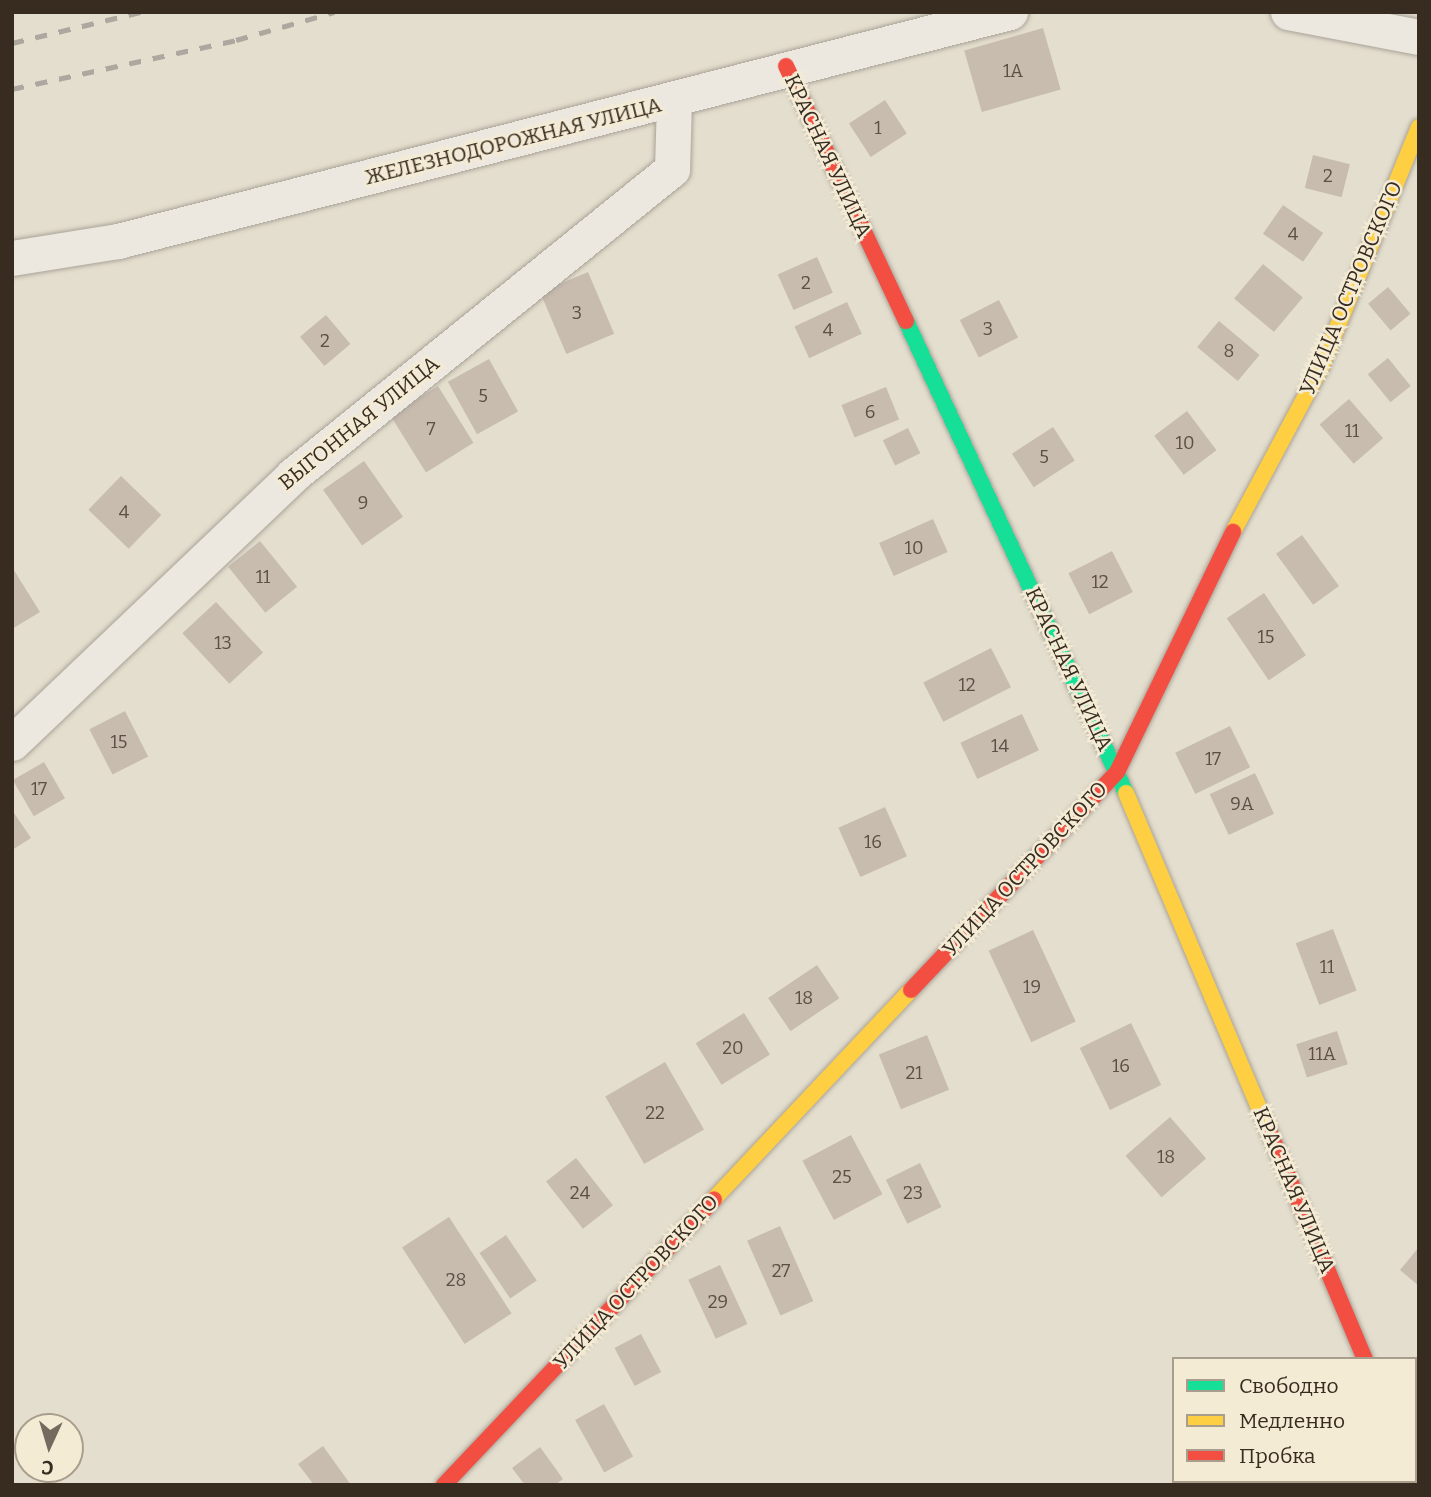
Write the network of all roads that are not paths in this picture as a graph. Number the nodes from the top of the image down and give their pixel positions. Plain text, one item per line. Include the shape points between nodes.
1 (1010, 12) edge
2 (1288, 12) edge
3 (1419, 37) edge
4 (786, 66) junction
5 (674, 100) junction
6 (1419, 127) edge
7 (12, 258) edge
8 (12, 743) edge
9 (1117, 772) junction
10 (1364, 1357) edge
11 (443, 1485) edge

1 - 4 street, ЖЕЛЕЗНОДОРОЖНАЯ УЛИЦА
2 - 3 street
4 - 5 street, ЖЕЛЕЗНОДОРОЖНАЯ УЛИЦА
4 - 9 street, КРАСНАЯ УЛИЦА
5 - 7 street, ЖЕЛЕЗНОДОРОЖНАЯ УЛИЦА via 118,241
5 - 8 street, ВЫГОННАЯ УЛИЦА via 672,169 293,475
6 - 9 street, УЛИЦА ОСТРОВСКОГО via 1321,368 1187,618
9 - 10 street, КРАСНАЯ УЛИЦА
9 - 11 street, УЛИЦА ОСТРОВСКОГО

